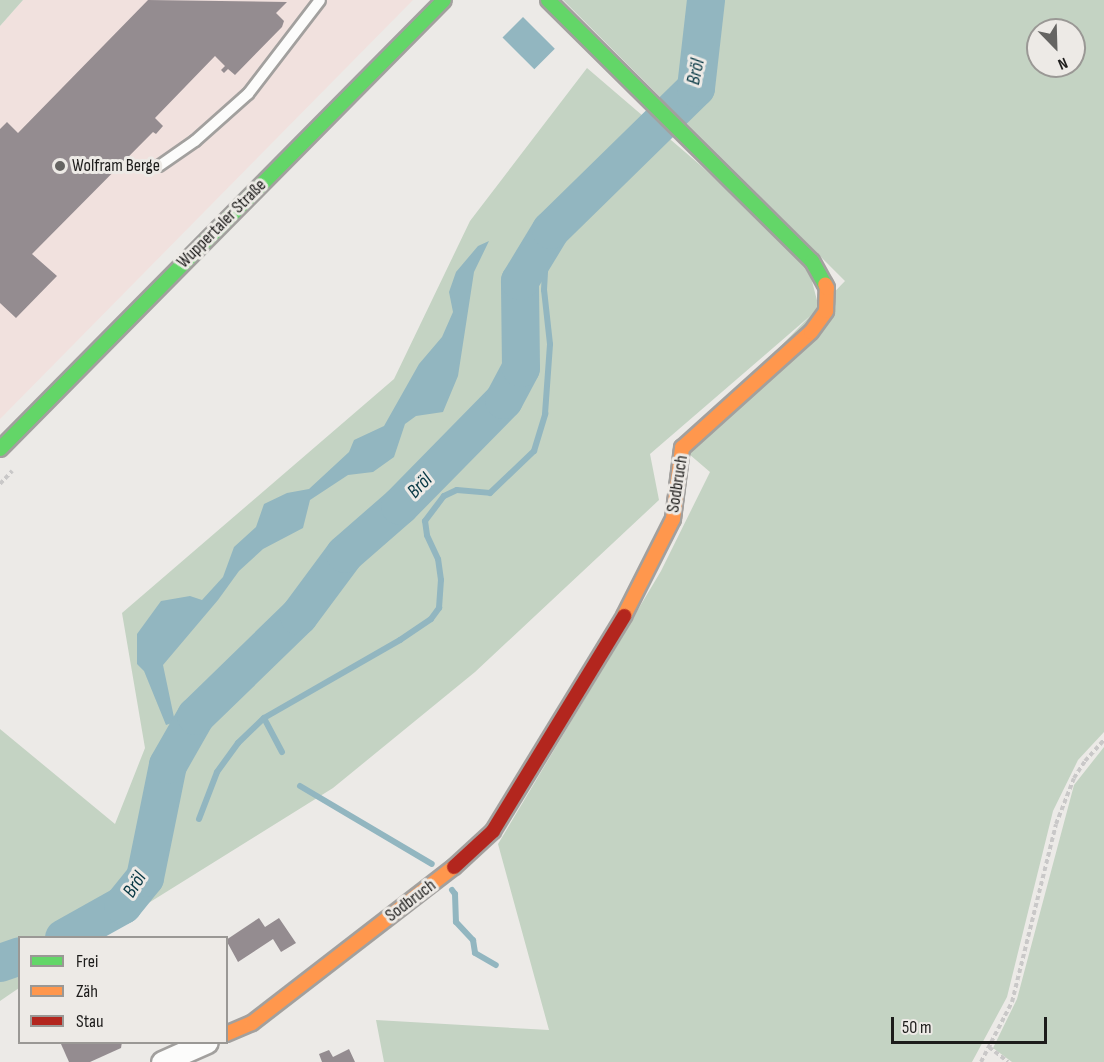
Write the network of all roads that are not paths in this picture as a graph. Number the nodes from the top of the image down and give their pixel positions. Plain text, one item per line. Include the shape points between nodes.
1 (320, 0) edge
2 (444, 0) edge
3 (548, 0) edge
4 (159, 166) dead end
5 (0, 448) edge
6 (228, 1033) edge
7 (202, 1044) edge
8 (162, 1062) edge

1 - 4 lane via 248,94 195,141
2 - 5 street, Wuppertaler Straße
3 - 6 street, Sodbruch via 812,261 827,288 826,311 811,332 682,448 673,519 637,594 493,831 438,882 252,1023
7 - 8 street

